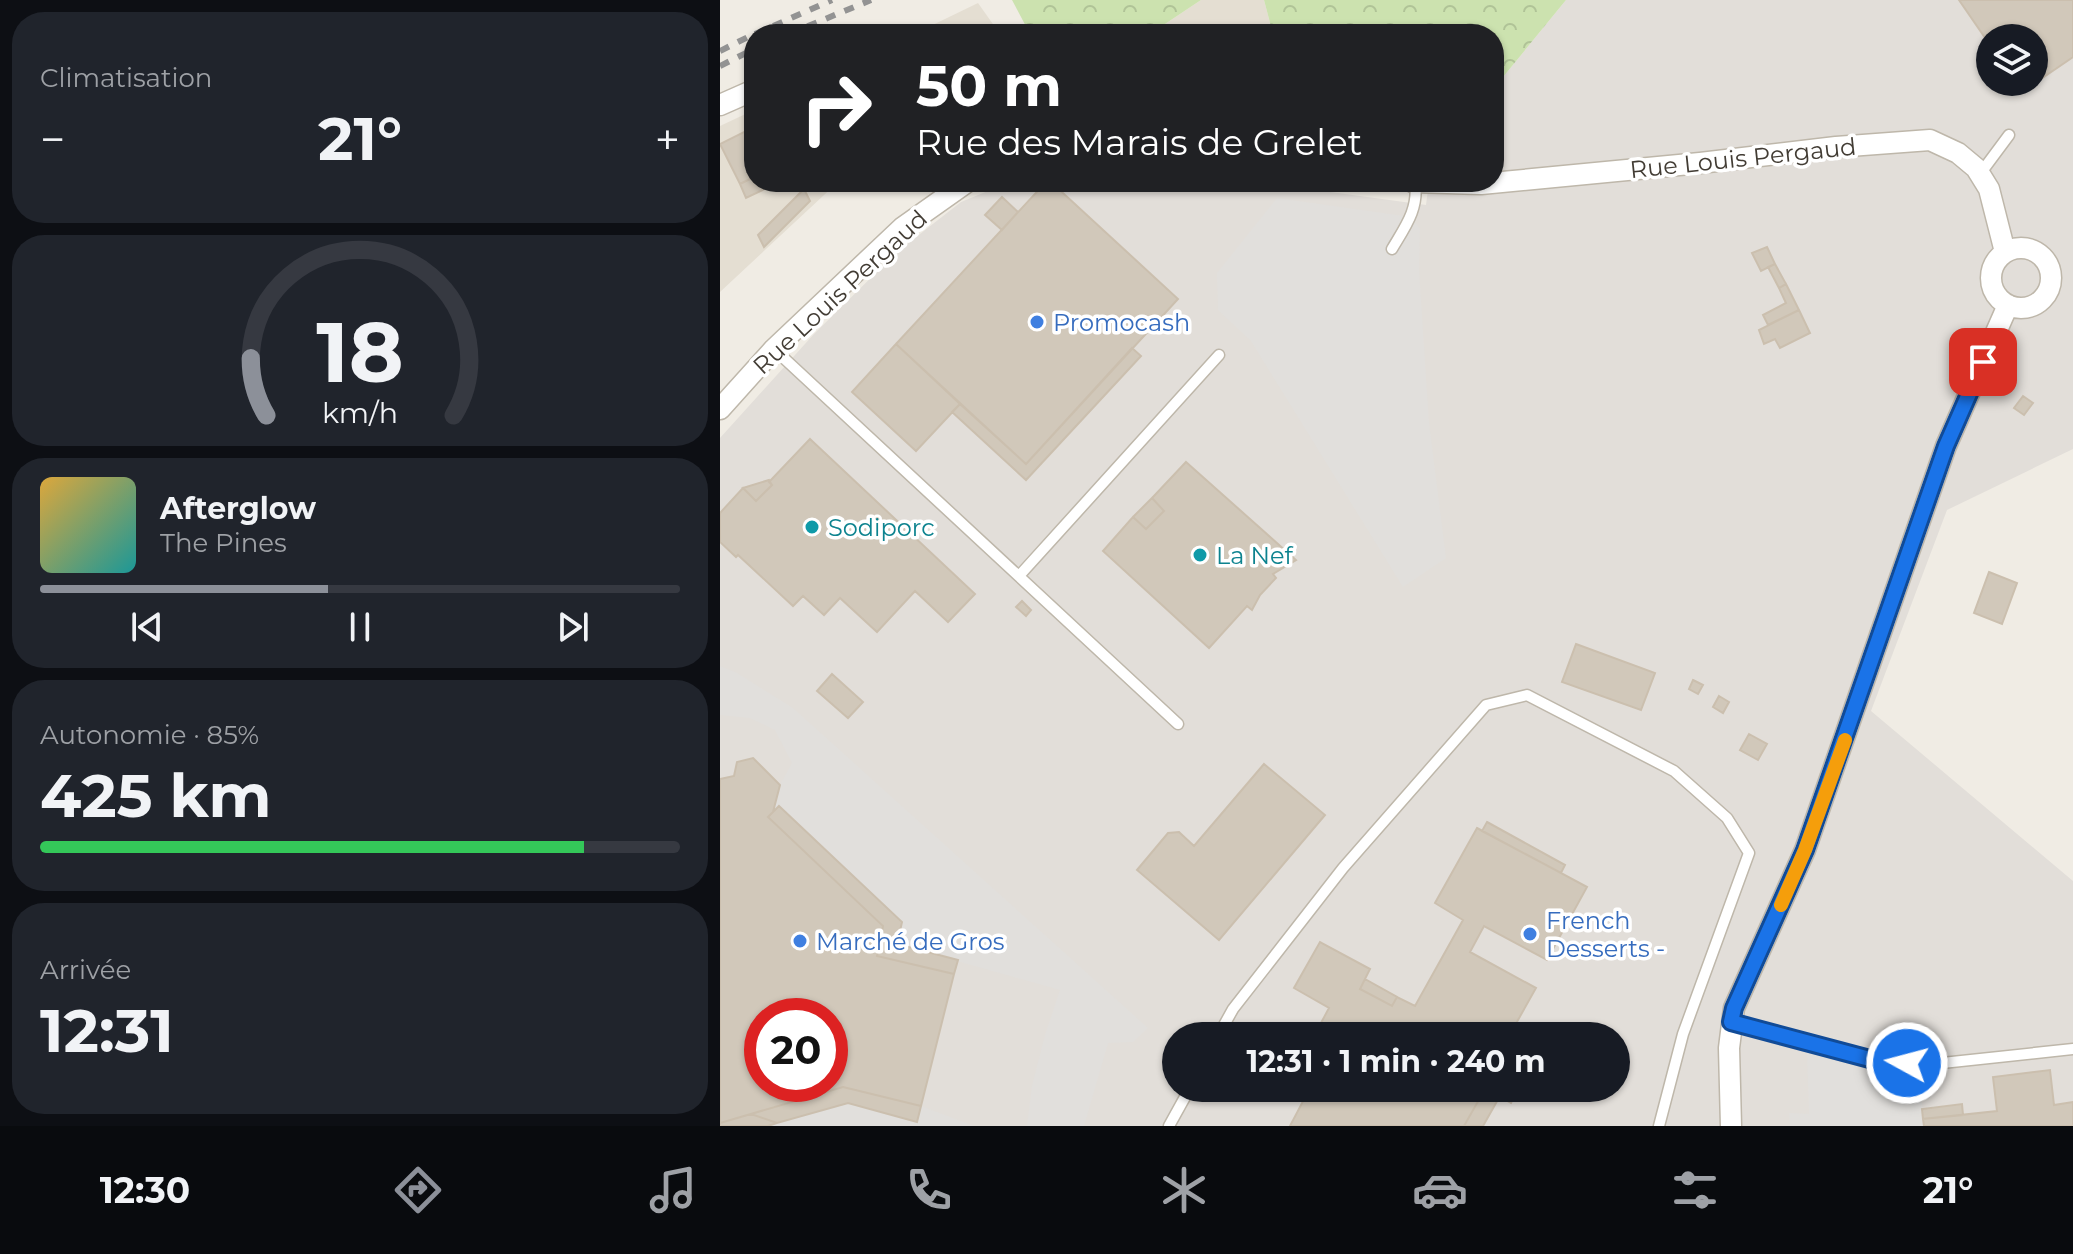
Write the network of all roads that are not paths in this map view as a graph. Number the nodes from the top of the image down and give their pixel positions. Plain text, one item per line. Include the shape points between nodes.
1 (744, 94) edge
2 (720, 105) edge
3 (2009, 135) dead end
4 (1980, 174) junction
5 (1504, 182) edge
6 (953, 192) edge
7 (1416, 192) edge
8 (1392, 249) dead end
9 (2005, 252) junction
10 (2051, 275) junction
11 (2073, 277) edge
12 (2008, 305) junction
13 (774, 349) junction
14 (1219, 355) dead end
15 (720, 409) edge
16 (1019, 576) junction
17 (1178, 724) dead end
18 (1226, 1022) edge
19 (1731, 1022) junction
20 (2073, 1049) edge
21 (1182, 1102) edge
22 (1169, 1126) edge
23 (1659, 1126) edge
24 (1731, 1126) edge

1 - 2 street
3 - 4 lane
4 - 5 street, Rue Louis Pergaud via 1958,153 1930,140
4 - 9 street, Rue Louis Pergaud
6 - 13 street, Rue Louis Pergaud via 902,228
7 - 8 lane via 1411,217
9 - 10 street via 2035,251
9 - 12 street via 1991,275 1995,293
10 - 11 street
10 - 12 street via 2050,288 2038,303
12 - 19 street via 1946,446 1805,850
13 - 15 street, Rue Louis Pergaud
13 - 16 lane
14 - 16 lane
16 - 17 lane
18 - 23 lane via 1343,868 1486,705 1527,695 1674,771 1727,818 1749,853 1683,1034
19 - 20 lane via 1881,1062 1933,1064
19 - 24 street
21 - 22 lane

